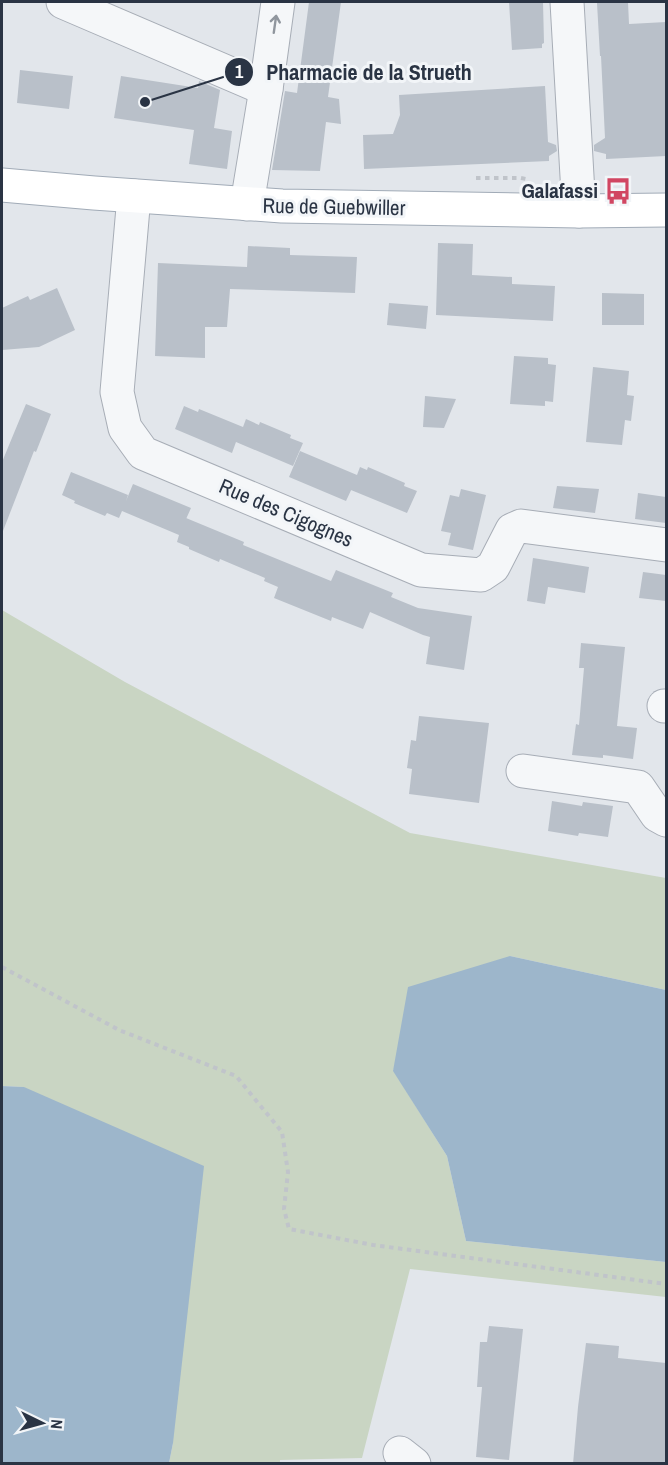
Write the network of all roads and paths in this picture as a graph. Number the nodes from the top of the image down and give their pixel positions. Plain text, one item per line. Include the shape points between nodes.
1 (63, 2) edge
2 (278, 2) edge
3 (567, 2) edge
4 (266, 89) junction
5 (2, 185) edge
6 (134, 196) junction
7 (247, 204) junction
8 (666, 210) edge
9 (579, 211) junction
10 (666, 545) edge
11 (523, 771) dead end
12 (666, 820) edge
13 (2, 967) edge
14 (666, 1284) edge

1 - 4 street
4 -> 2 street
3 - 9 street
4 - 7 street
5 - 6 main road, Rue de Guebwiller
6 - 7 main road, Rue de Guebwiller
6 - 10 street, Rue des Cigognes via 117,392 125,428 143,453 421,570 481,575 493,567 512,530 521,526
7 - 9 main road, Rue de Guebwiller
8 - 9 main road, Rue de Guebwiller
11 - 12 street via 638,787 657,815
13 - 14 path via 119,1030 236,1076 282,1132 288,1172 284,1209 289,1229 373,1245

